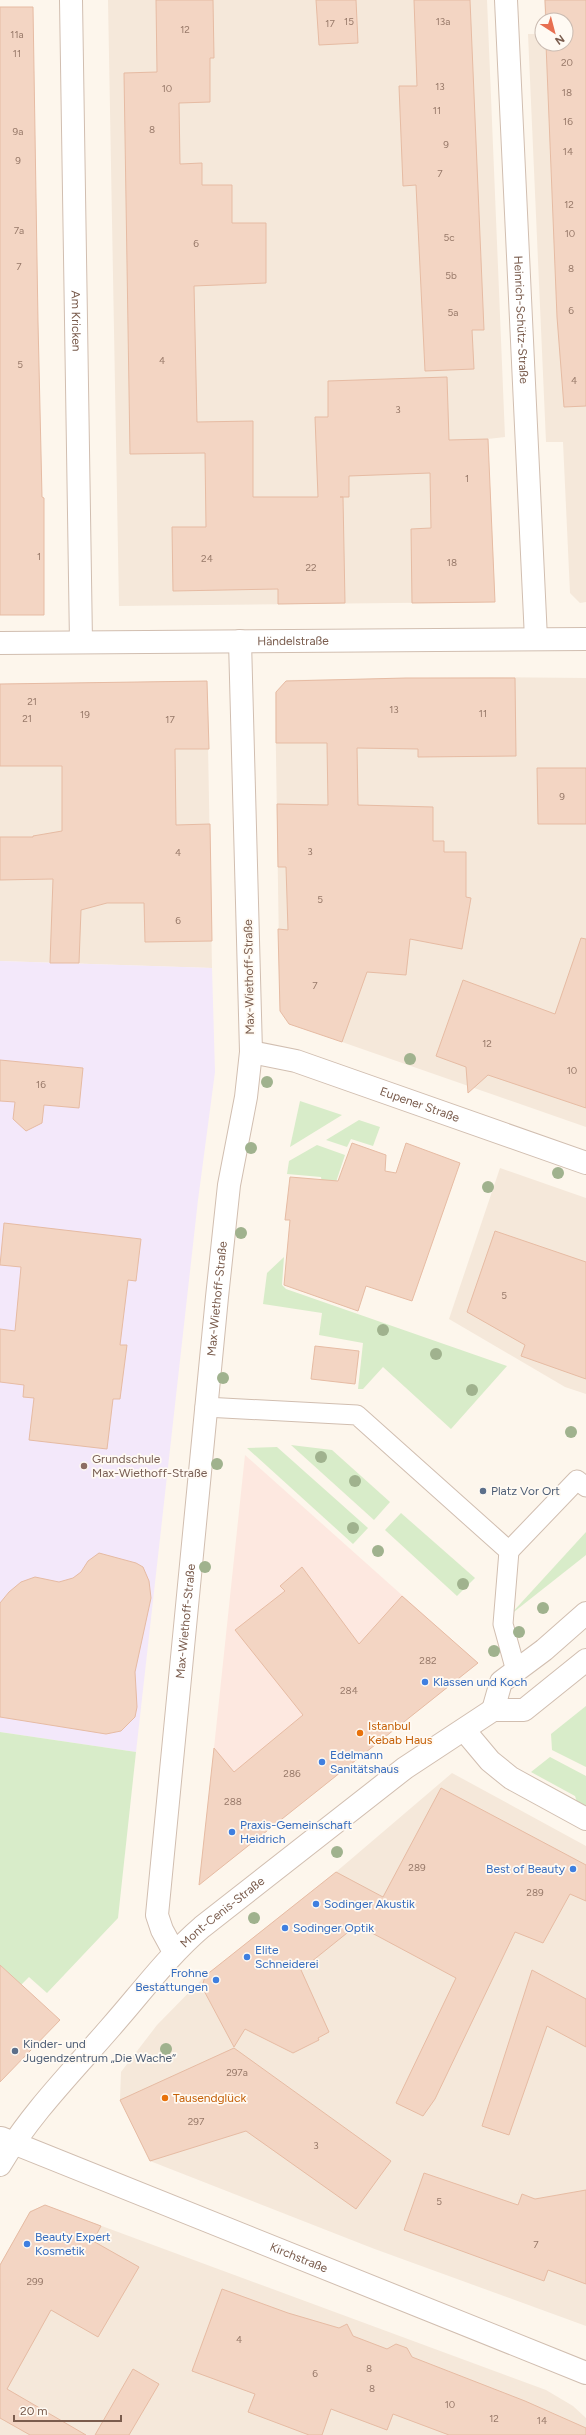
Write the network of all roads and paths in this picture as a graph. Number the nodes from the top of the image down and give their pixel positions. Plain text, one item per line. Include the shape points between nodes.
1 (71, 0) edge
2 (506, 0) edge
3 (536, 639) junction
4 (586, 640) edge
5 (240, 641) junction
6 (81, 642) junction
7 (0, 643) edge
8 (251, 1052) junction
9 (586, 1164) edge
10 (205, 1407) junction
11 (582, 1484) edge
12 (509, 1551) junction
13 (586, 1613) edge
14 (586, 1660) edge
15 (516, 1671) junction
16 (493, 1710) junction
17 (464, 1730) junction
18 (586, 1819) edge
19 (174, 1952) junction
20 (6, 2141) edge
21 (0, 2165) edge
22 (586, 2373) edge

1 - 6 street, Am Kricken
2 - 3 street, Heinrich-Schütz-Straße
3 - 4 street, Händelstraße
3 - 5 street, Händelstraße
5 - 6 street, Händelstraße
5 - 8 street, Max-Wiethoff-Straße
6 - 7 street, Händelstraße
8 - 9 street, Eupener Straße via 296,1061
8 - 10 street, Max-Wiethoff-Straße via 246,1097 230,1185
10 - 12 lane via 357,1415
10 - 19 street, Max-Wiethoff-Straße via 157,1915
11 - 12 lane
12 - 15 lane via 503,1624
13 - 15 street
14 - 16 street via 524,1710
15 - 16 street via 501,1682
16 - 17 street, Mont-Cenis-Straße
17 - 18 street via 490,1761 511,1778
17 - 19 street, Mont-Cenis-Straße via 405,1768 202,1926
19 - 20 street, Mont-Cenis-Straße via 110,2028
20 - 21 street, Mont-Cenis-Straße
20 - 22 street, Kirchstraße

